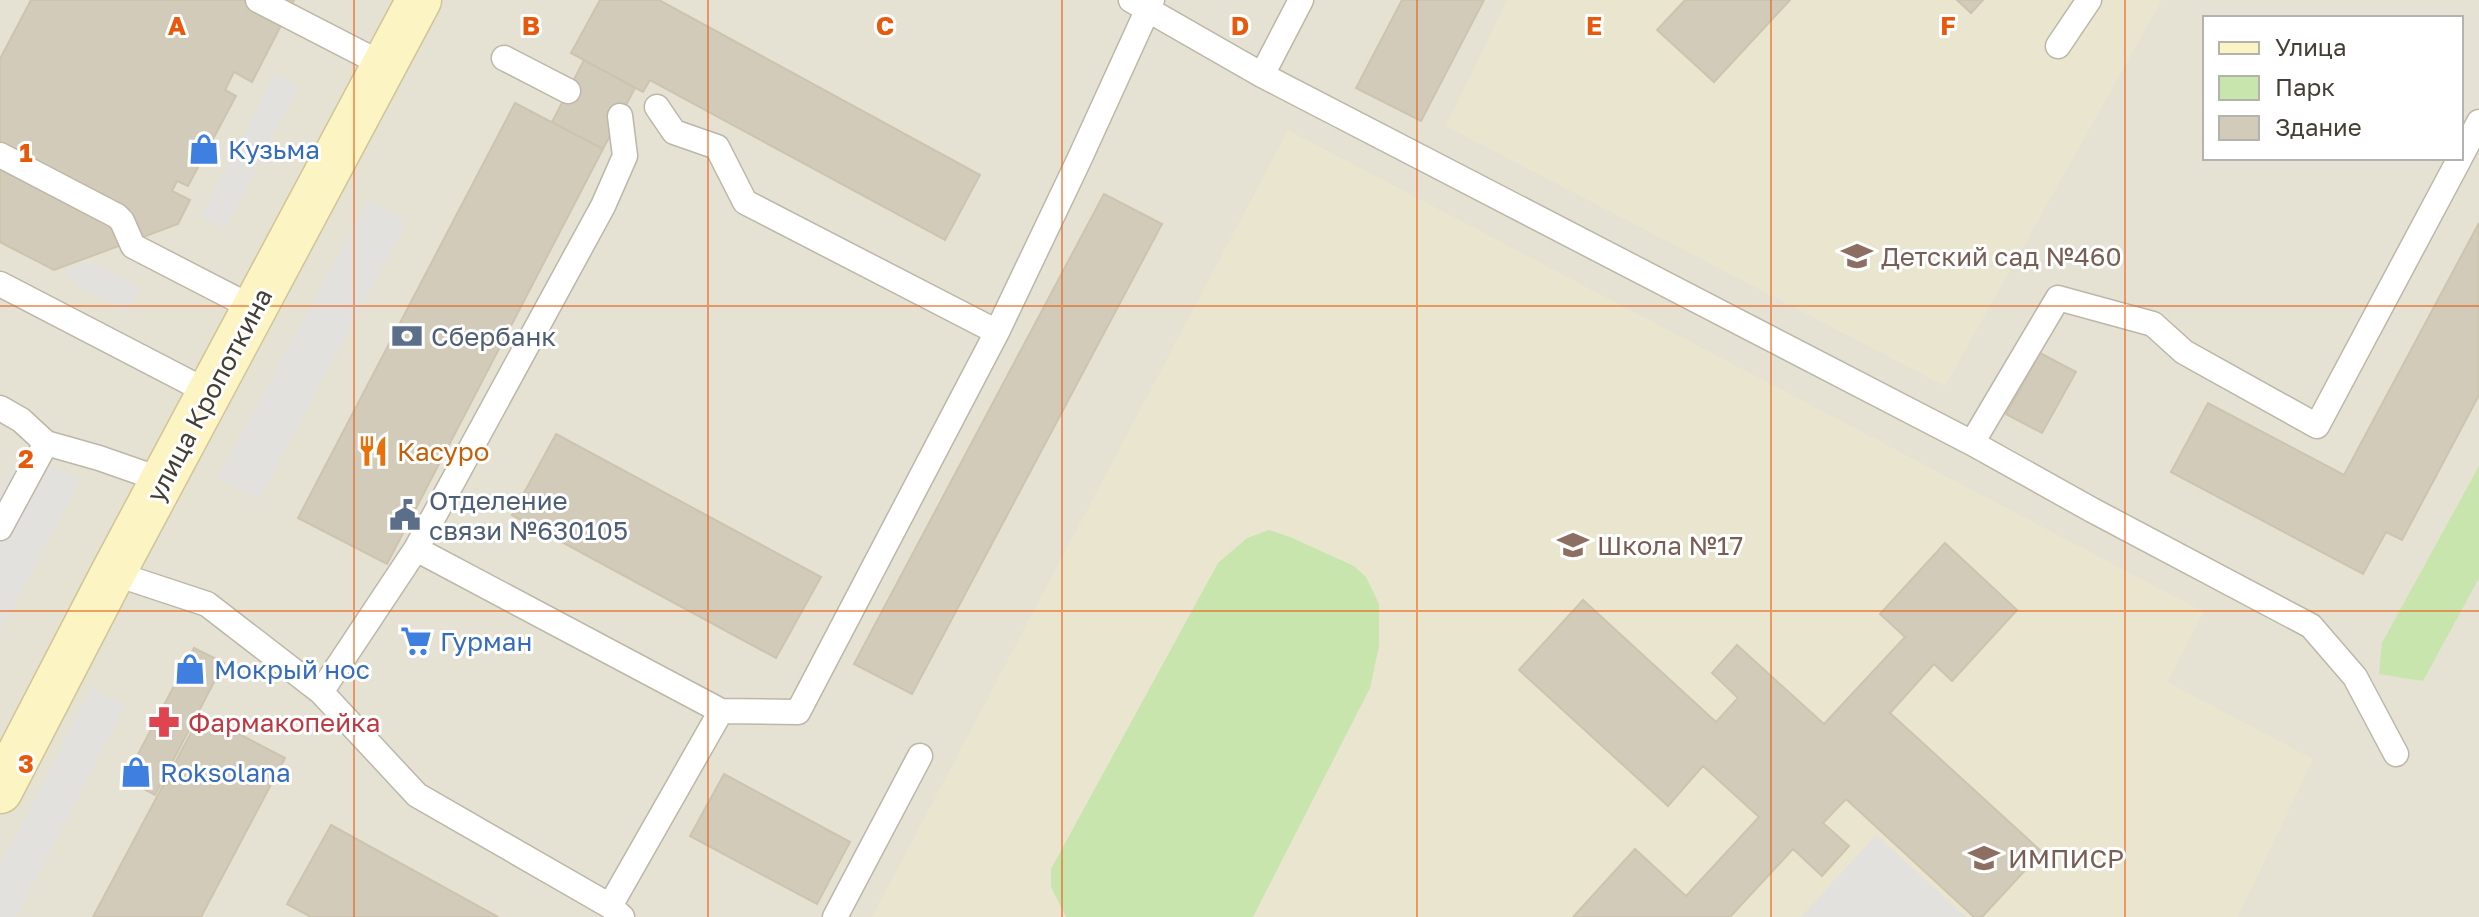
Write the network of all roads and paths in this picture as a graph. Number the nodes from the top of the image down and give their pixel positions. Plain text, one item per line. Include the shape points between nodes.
1 (258, 0) edge
2 (419, 0) edge
3 (1301, 0) edge
4 (2089, 0) edge
5 (1144, 3) edge
6 (2058, 46) dead end
7 (504, 58) dead end
8 (384, 65) junction
9 (1262, 75) junction
10 (568, 91) dead end
11 (657, 107) dead end
12 (620, 116) dead end
13 (2479, 122) edge
14 (2463, 151) edge
15 (0, 155) edge
16 (2458, 160) edge
17 (0, 284) edge
18 (255, 309) junction
19 (997, 332) junction
20 (210, 393) junction
21 (0, 408) edge
22 (46, 443) junction
23 (1972, 443) junction
24 (165, 481) junction
25 (0, 528) edge
26 (416, 549) junction
27 (113, 573) junction
28 (321, 692) junction
29 (721, 711) junction
30 (2396, 754) dead end
31 (920, 756) dead end
32 (0, 791) edge
33 (616, 912) edge
34 (835, 917) edge

1 - 8 lane
2 - 8 main road, улица Кропоткина
3 - 9 lane
4 - 6 lane
5 - 9 lane
5 - 19 lane
7 - 10 lane
8 - 18 main road, улица Кропоткина
9 - 23 lane
11 - 19 lane via 674,132 717,147 745,202
12 - 26 lane via 625,156 603,206
13 - 14 lane
15 - 18 lane via 117,216 133,246
16 - 23 lane via 2317,426 2184,352 2153,324 2058,298
17 - 20 lane
18 - 20 main road, улица Кропоткина
19 - 29 lane via 798,712
20 - 24 main road, улица Кропоткина
21 - 22 lane
22 - 24 lane
22 - 25 lane
23 - 30 lane via 2311,626 2355,677
24 - 27 main road, улица Кропоткина
26 - 28 lane
26 - 29 lane
27 - 28 lane via 207,604
27 - 32 main road, улица Кропоткина
28 - 33 lane via 417,795
29 - 33 lane
31 - 34 lane

